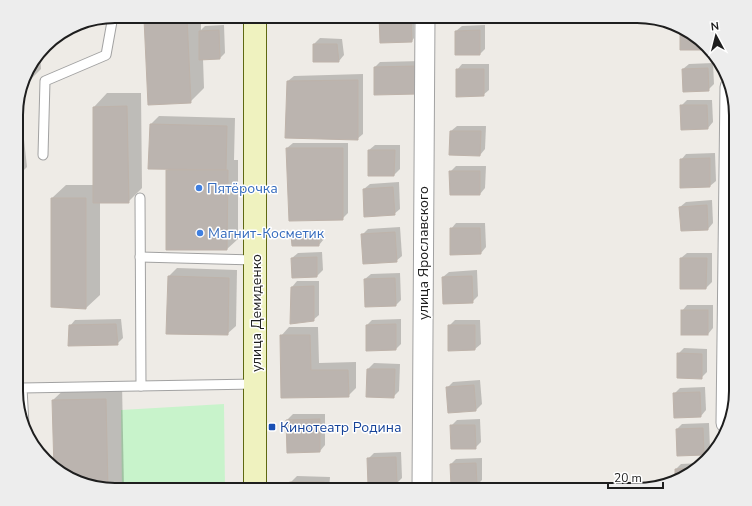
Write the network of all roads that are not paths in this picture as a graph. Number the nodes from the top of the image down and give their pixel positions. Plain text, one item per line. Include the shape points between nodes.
1 (112, 23) edge
2 (255, 23) edge
3 (425, 23) edge
4 (43, 155) dead end
5 (729, 171) edge
6 (140, 198) dead end
7 (140, 257) junction
8 (256, 260) junction
9 (256, 384) junction
10 (141, 386) junction
11 (23, 388) edge
12 (726, 412) edge
13 (255, 483) edge
14 (422, 483) edge

1 - 4 lane via 106,55 45,81
2 - 8 main road, улица Демиденко
3 - 14 street, улица Ярославского
5 - 12 street
6 - 7 lane
7 - 8 lane
7 - 10 lane
8 - 9 main road, улица Демиденко
9 - 10 lane
9 - 13 main road, улица Демиденко
10 - 11 lane

